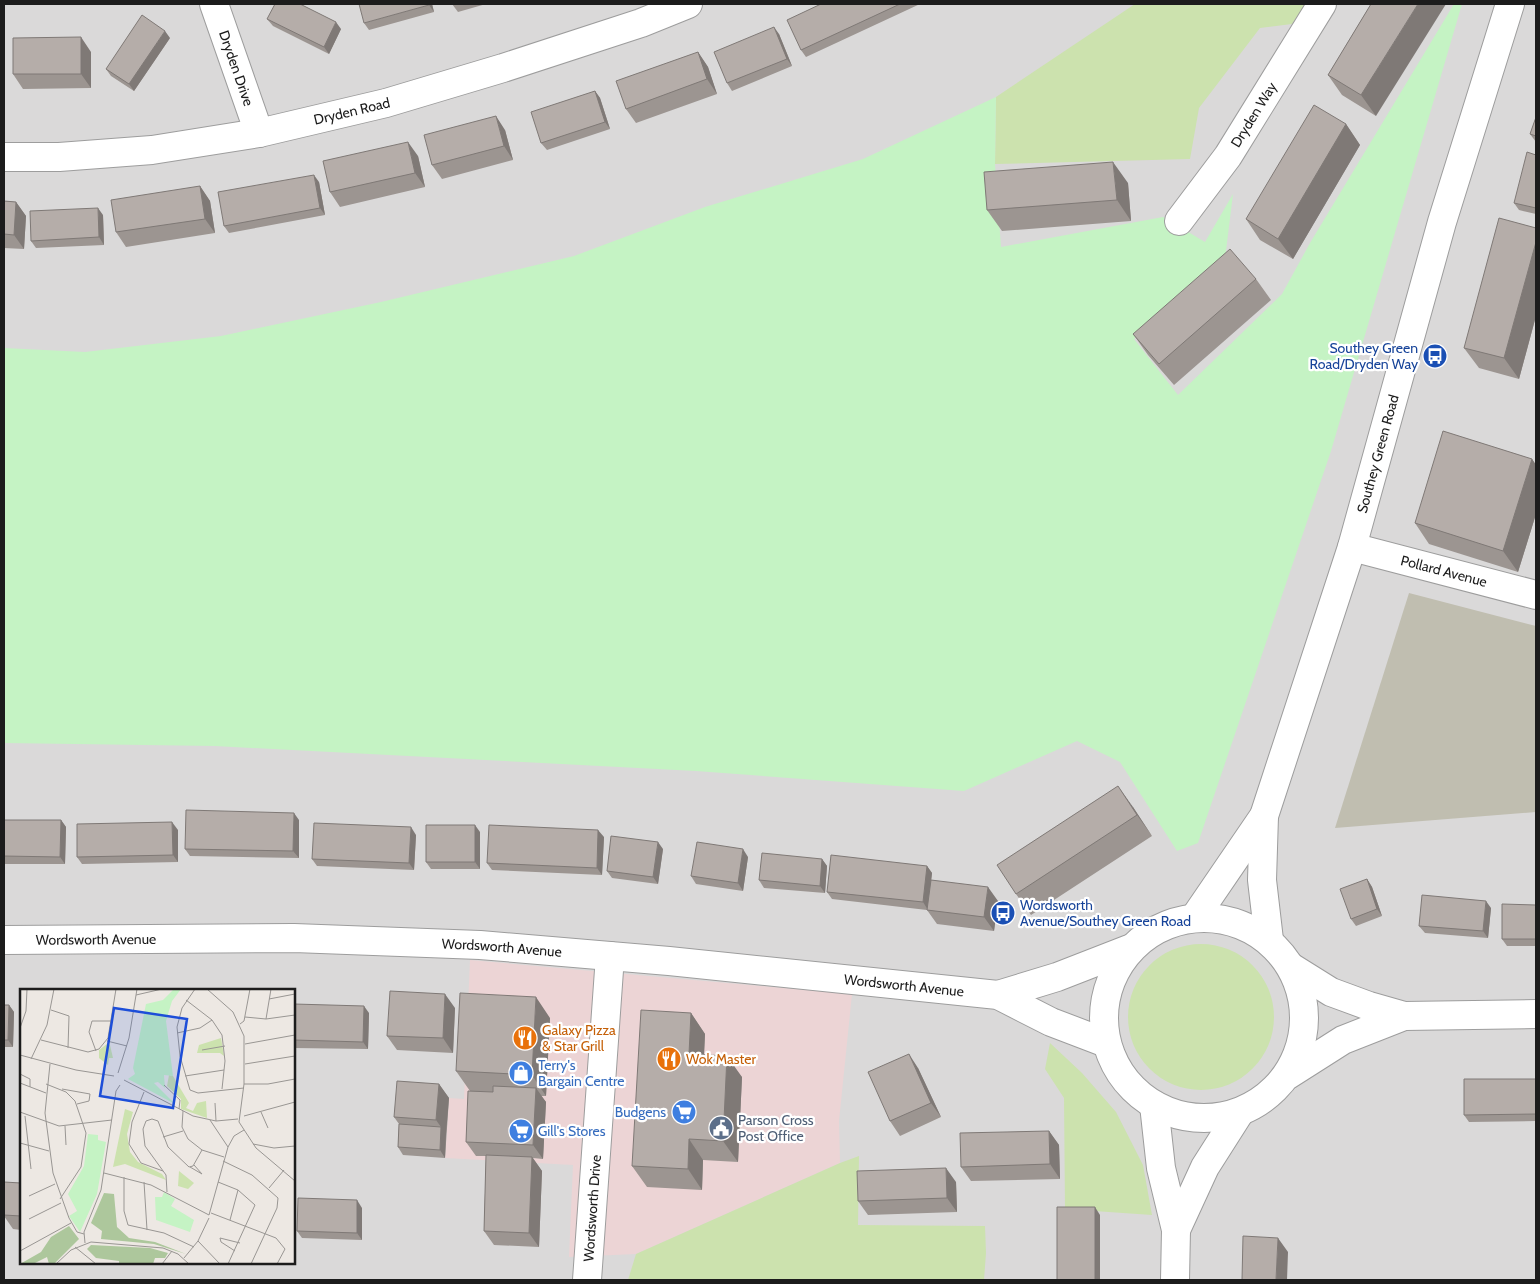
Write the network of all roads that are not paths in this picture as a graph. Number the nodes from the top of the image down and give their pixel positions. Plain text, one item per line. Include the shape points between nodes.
1 (214, 4) edge
2 (688, 4) edge
3 (1322, 4) edge
4 (1510, 4) edge
5 (258, 133) junction
6 (4, 157) edge
7 (1179, 221) dead end
8 (1352, 546) junction
9 (1536, 595) edge
10 (1264, 816) junction
11 (1195, 917) junction
12 (4, 940) edge
13 (1269, 940) junction
14 (1130, 949) junction
15 (610, 956) junction
16 (1292, 967) junction
17 (998, 995) junction
18 (1536, 1014) edge
19 (1404, 1016) junction
20 (1106, 1044) junction
21 (1287, 1076) junction
22 (1154, 1105) junction
23 (1240, 1112) junction
24 (1176, 1230) junction
25 (587, 1280) edge
26 (1175, 1280) edge

1 - 5 street, Dryden Drive
2 - 5 street, Dryden Road via 622,29 386,103
3 - 7 street, Dryden Way via 1228,156
4 - 8 street, Southey Green Road via 1442,222
5 - 6 street, Dryden Road via 152,150 59,157
8 - 9 street, Pollard Avenue
8 - 10 street, Southey Green Road
10 - 11 street, Southey Green Road
10 - 13 street, Southey Green Road via 1262,880
11 - 13 street via 1222,918 1247,926
11 - 14 street via 1171,922 1149,933
12 - 15 street, Wordsworth Avenue via 294,938 480,945
13 - 16 street
14 - 17 street, Wordsworth Avenue
14 - 20 street via 1112,977 1105,1002
15 - 17 street, Wordsworth Avenue
15 - 25 street, Wordsworth Drive
16 - 19 street via 1331,992
16 - 21 street via 1302,993 1305,1022 1300,1050
17 - 20 street, Wordsworth Avenue via 1051,1022
18 - 19 street
19 - 21 street via 1343,1040
20 - 22 street via 1128,1085
21 - 23 street via 1266,1098
22 - 23 street via 1181,1116 1211,1119
22 - 24 street via 1161,1168
23 - 24 street via 1205,1167
24 - 26 street

